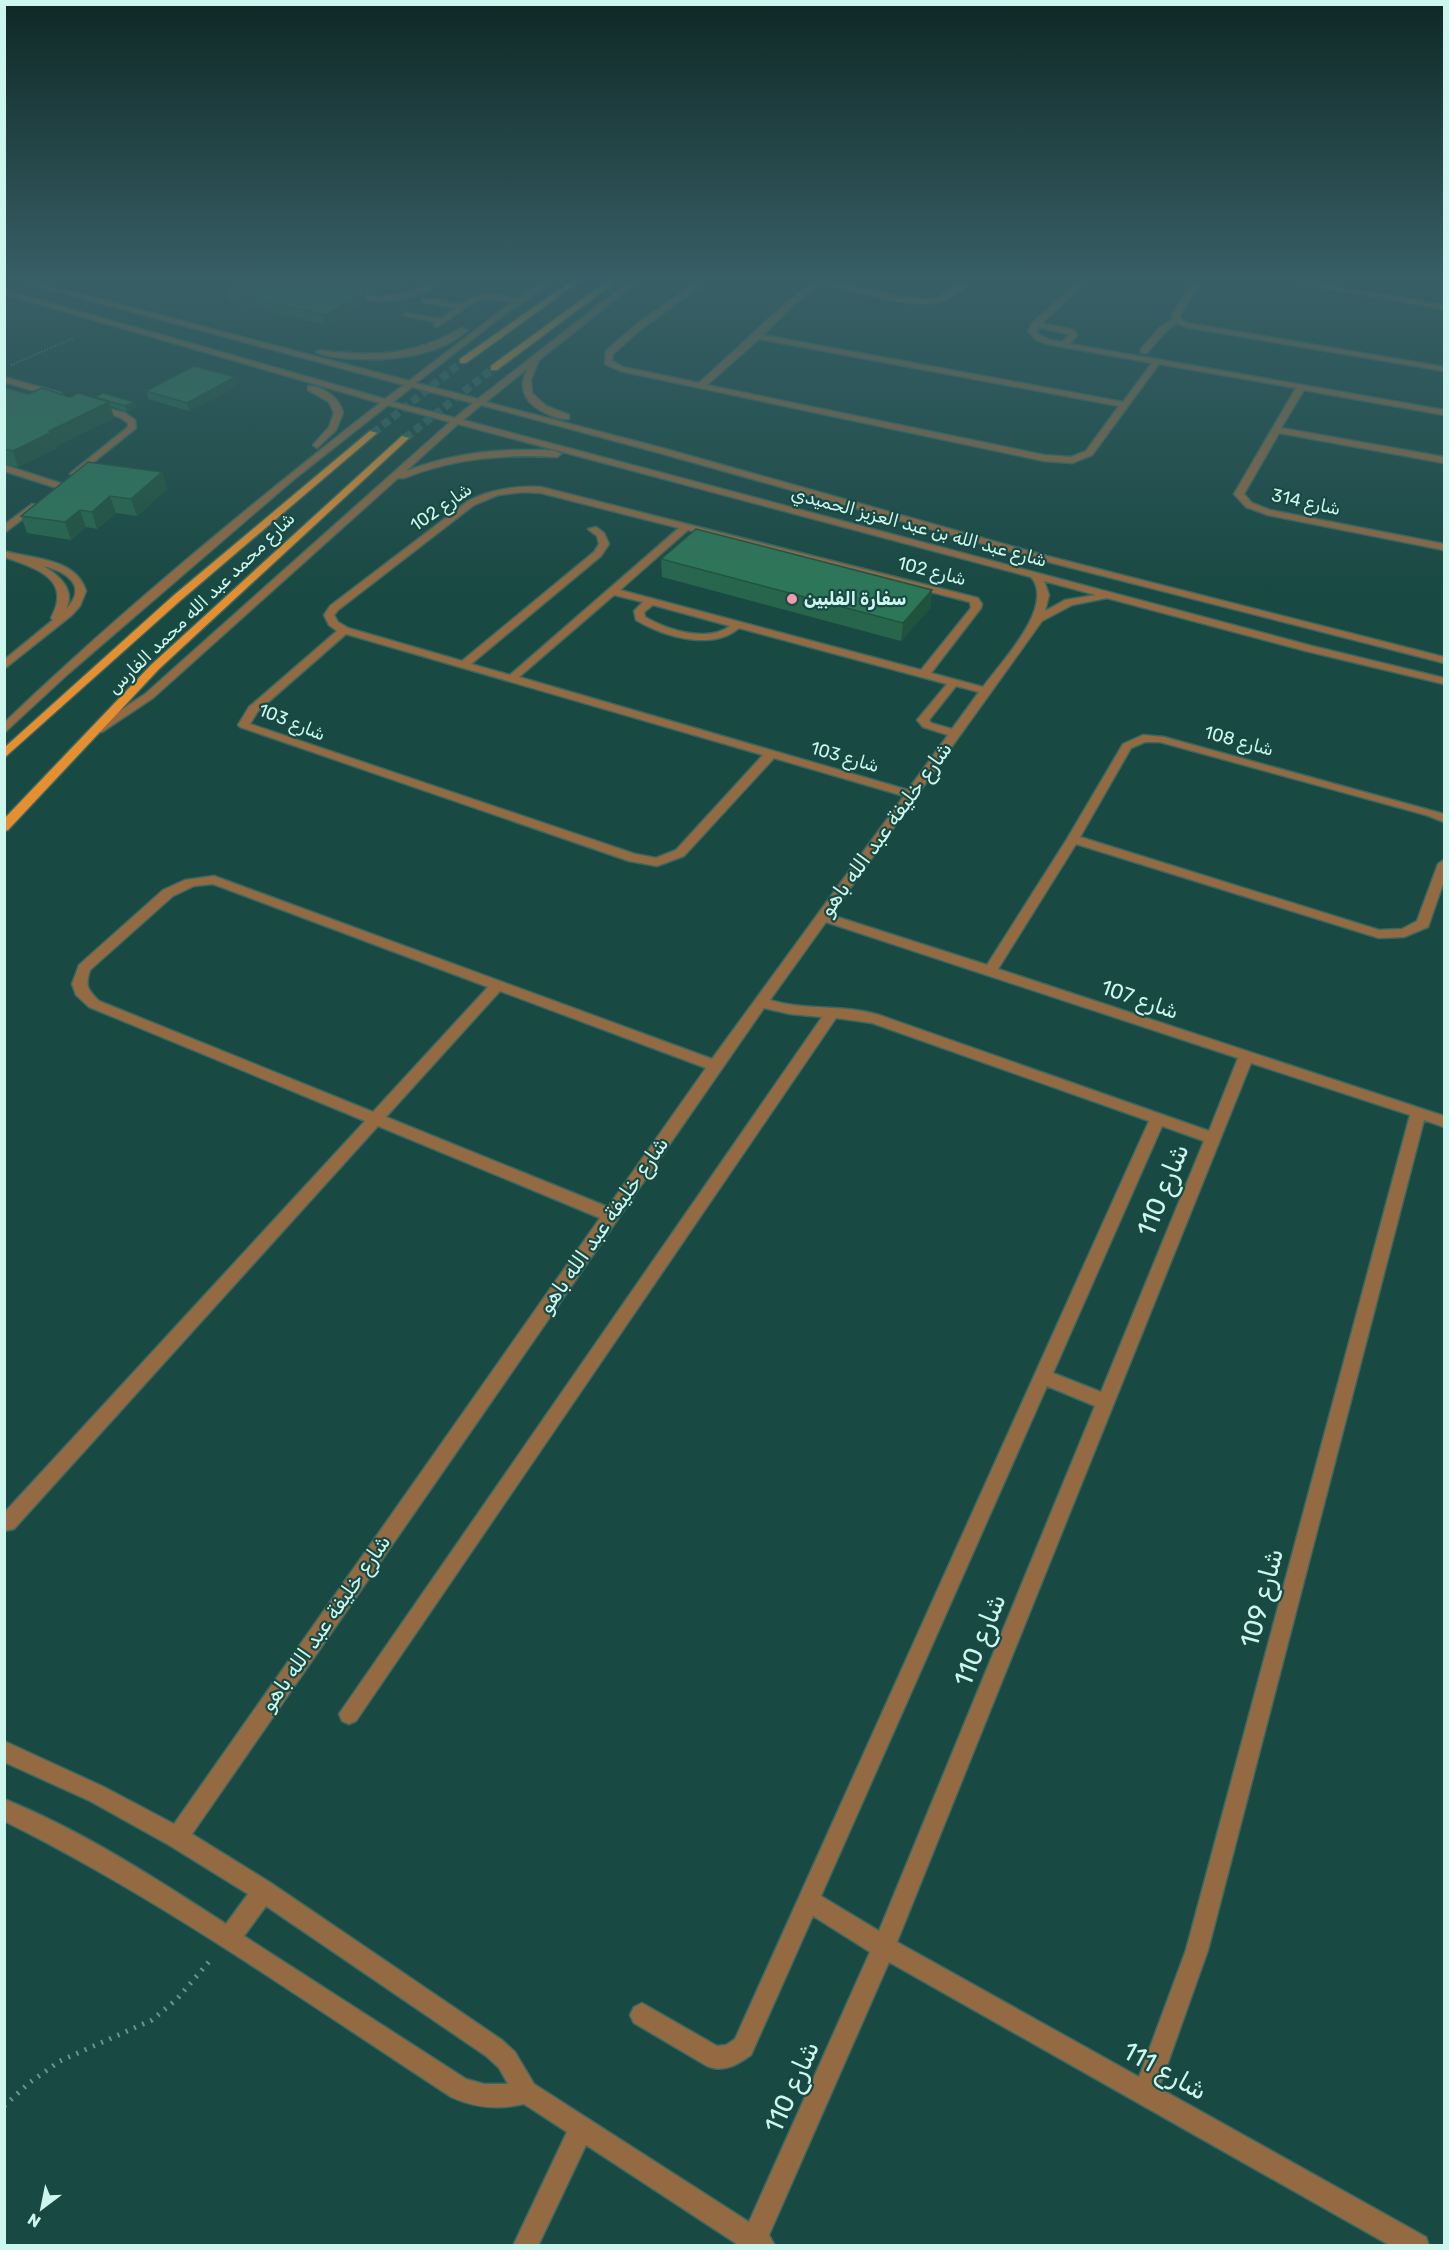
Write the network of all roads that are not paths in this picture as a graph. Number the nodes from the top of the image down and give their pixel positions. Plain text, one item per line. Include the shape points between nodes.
1 (21, 384) edge
2 (299, 384) edge
3 (324, 384) edge
4 (405, 384) edge
5 (502, 384) edge
6 (526, 384) edge
7 (691, 384) edge
8 (703, 384) edge
9 (1013, 384) edge
10 (1141, 384) edge
11 (1284, 384) edge
12 (409, 385) junction
13 (701, 386) junction
14 (1301, 387) junction
15 (69, 398) edge
16 (80, 402) edge
17 (385, 402) junction
18 (477, 403) junction
19 (1125, 405) junction
20 (1444, 412) edge
21 (456, 421) junction
22 (1277, 430) junction
23 (373, 433) tunnel mouth
24 (405, 438) tunnel mouth
25 (607, 460) junction
26 (1444, 460) edge
27 (4, 468) edge
28 (740, 472) junction
29 (290, 477) junction
30 (391, 481) junction
31 (60, 486) junction
32 (50, 494) edge
33 (41, 501) edge
34 (815, 516) junction
35 (686, 527) junction
36 (593, 529) dead end
37 (4, 530) edge
38 (1444, 547) edge
39 (4, 554) edge
40 (1041, 557) junction
41 (19, 559) junction
42 (1033, 574) junction
43 (612, 591) junction
44 (1118, 597) junction
45 (651, 601) junction
46 (1038, 619) junction
47 (738, 624) junction
48 (49, 627) junction
49 (344, 630) junction
50 (1444, 660) edge
51 (463, 665) junction
52 (4, 666) edge
53 (924, 674) junction
54 (511, 679) junction
55 (1444, 681) edge
56 (954, 682) junction
57 (987, 691) junction
58 (4, 730) edge
59 (98, 730) junction
60 (956, 734) junction
61 (4, 755) edge
62 (770, 755) junction
63 (910, 794) junction
64 (1444, 818) edge
65 (4, 827) edge
66 (1073, 839) junction
67 (1444, 864) edge
68 (822, 916) junction
69 (990, 971) junction
70 (498, 985) junction
71 (760, 1002) junction
72 (832, 1014) junction
73 (1246, 1057) junction
74 (715, 1066) junction
75 (1418, 1113) junction
76 (1158, 1119) junction
77 (375, 1120) junction
78 (1444, 1121) edge
79 (1213, 1138) junction
80 (609, 1215) junction
81 (1042, 1376) junction
82 (1106, 1402) junction
83 (7, 1523) dead end
84 (349, 1714) dead end
85 (4, 1751) edge
86 (4, 1809) edge
87 (177, 1837) junction
88 (263, 1891) junction
89 (810, 1902) junction
90 (229, 1938) junction
91 (884, 1947) junction
92 (642, 2015) dead end
93 (526, 2092) junction
94 (1145, 2093) junction
95 (582, 2127) junction
96 (759, 2243) edge
97 (525, 2246) edge
98 (1417, 2246) edge

1 - 15 street
2 - 29 street via 334,401 340,412 337,423
3 - 17 street, شارع عبد الله بن عبد العزيز الحميدي
4 - 12 street, شارع عبد الله بن عبد العزيز الحميدي
5 - 18 street
6 - 28 street via 532,399 551,412 678,448
7 - 13 street
8 - 13 street
9 - 19 street
10 - 19 street
11 - 14 street
12 - 17 street
12 - 18 street, شارع عبد الله بن عبد العزيز الحميدي
13 - 19 street via 1044,458 1072,460 1089,453
14 - 20 street
14 - 22 street, شارع 314
16 - 31 street via 127,417 132,428
17 - 21 street, شارع عبد الله بن عبد العزيز الحميدي
17 - 29 street
18 - 21 street
18 - 28 street, شارع عبد الله بن عبد العزيز الحميدي
21 - 25 street, شارع عبد الله بن عبد العزيز الحميدي
21 - 30 street
22 - 26 street
22 - 38 street, شارع 314 via 1239,494 1249,505
23 - 61 main road, شارع محمد عبد الله محمد الفارس via 177,598
24 - 59 main road, شارع محمد عبد الله محمد الفارس via 155,667
25 - 30 street via 541,453 487,454 435,464
25 - 34 street, شارع عبد الله بن عبد العزيز الحميدي
27 - 31 street
28 - 40 street, شارع عبد الله بن عبد العزيز الحميدي
29 - 58 street via 74,663
30 - 59 street via 149,696
31 - 32 street
33 - 37 street
34 - 40 street via 820,510 835,509
34 - 42 street, شارع عبد الله بن عبد العزيز الحميدي
35 - 43 street
35 - 49 street, شارع 102 via 541,490 495,493 471,503 334,608 330,621
35 - 53 street, شارع 102 via 974,600 976,608
36 - 51 street via 604,544 598,554
39 - 41 street
40 - 50 street, شارع عبد الله بن عبد العزيز الحميدي
41 - 48 street via 47,572 64,590 65,604
41 - 48 street via 65,570 80,585 75,606
42 - 44 street, شارع عبد الله بن عبد العزيز الحميدي
42 - 46 street, شارع خليفة عبد الله باهو via 1045,593
43 - 45 street
43 - 54 street
44 - 46 street, شارع خليفة عبد الله باهو via 1069,602
44 - 55 street, شارع عبد الله بن عبد العزيز الحميدي
45 - 47 street
45 - 47 street via 639,611 640,618 697,636 723,635
46 - 57 street, شارع خليفة عبد الله باهو
47 - 53 street
48 - 52 street
49 - 51 street, شارع 103
49 - 62 street, شارع 103 via 253,710 244,725 633,858 657,862 680,853
51 - 54 street, شارع 103
53 - 56 street
54 - 62 street, شارع 103
56 - 57 street
56 - 60 street via 923,720 927,725
57 - 60 street, شارع خليفة عبد الله باهو
59 - 65 main road, شارع محمد عبد الله محمد الفارس
60 - 63 street, شارع خليفة عبد الله باهو
62 - 63 street, شارع 103
63 - 68 street, شارع خليفة عبد الله باهو
64 - 66 street, شارع 108 via 1160,739 1143,738 1127,746
66 - 67 street via 1379,934 1404,933 1423,924
66 - 69 street, شارع 108
68 - 69 street, شارع 107
68 - 71 street, شارع خليفة عبد الله باهو
69 - 73 street, شارع 107
70 - 74 street
70 - 77 street
70 - 77 street via 214,880 197,880 168,893 84,968 81,992 94,1004
71 - 72 street via 795,1012
71 - 74 street, شارع خليفة عبد الله باهو
72 - 76 street via 874,1018
72 - 84 street
73 - 75 street, شارع 107
73 - 79 street, شارع 110
74 - 80 street, شارع خليفة عبد الله باهو
75 - 78 street, شارع 107
75 - 94 street, شارع 109 via 1197,1950
76 - 79 street
76 - 81 street
77 - 80 street
77 - 83 street
79 - 82 street, شارع 110
80 - 87 street, شارع خليفة عبد الله باهو
81 - 82 street
81 - 89 street
82 - 91 street, شارع 110
85 - 87 street
86 - 90 street via 84,1849
87 - 88 street
88 - 90 street
88 - 93 street via 494,2048
89 - 91 street, شارع 111
89 - 92 street via 752,2031 743,2047 730,2056 715,2058
90 - 93 street via 459,2089 492,2097
91 - 94 street, شارع 111
91 - 96 street, شارع 110
93 - 95 street
94 - 98 street, شارع 111
95 - 96 street
95 - 97 street

